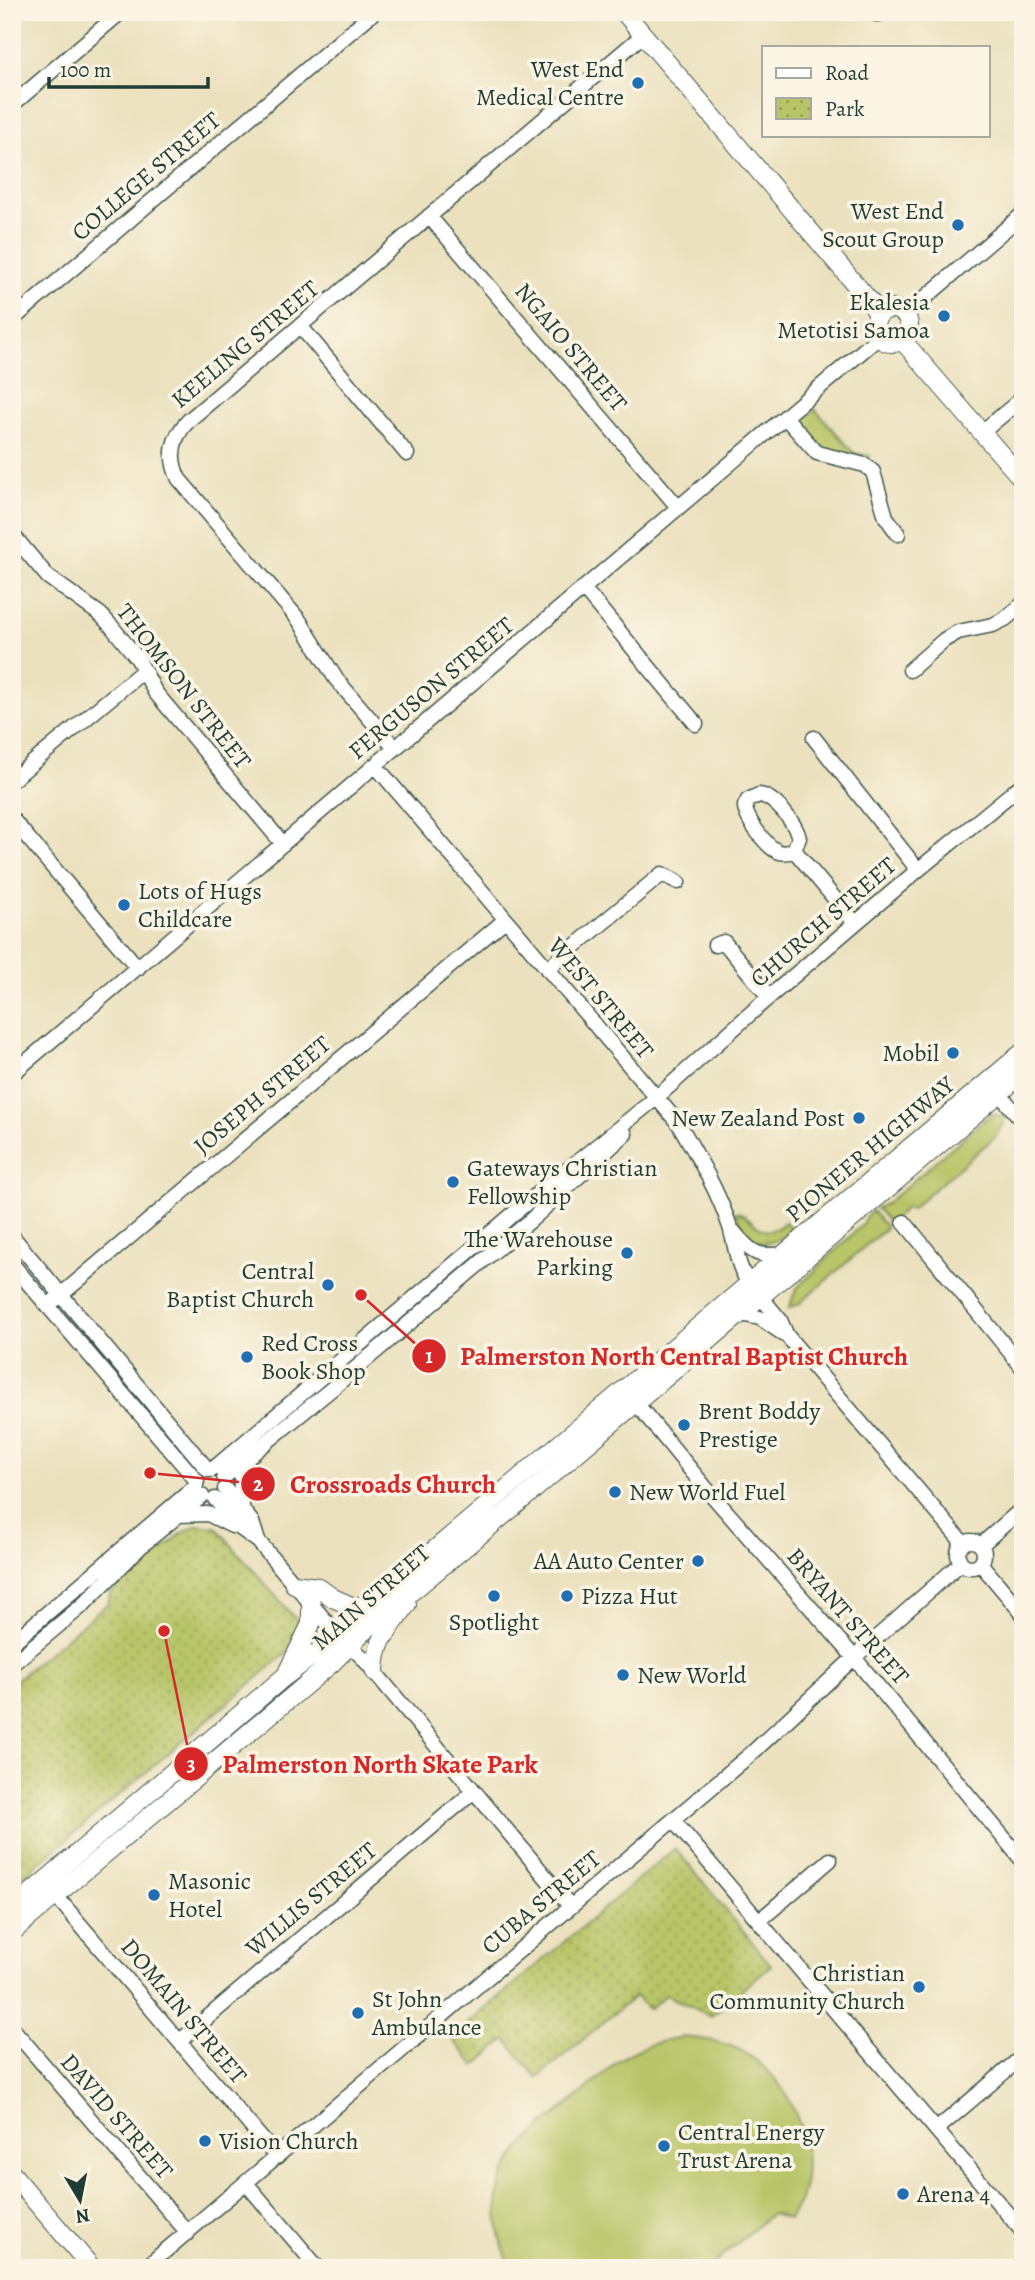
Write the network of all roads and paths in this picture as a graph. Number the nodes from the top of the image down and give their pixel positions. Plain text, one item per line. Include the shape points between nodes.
1 (121, 12) edge
2 (374, 12) edge
3 (624, 12) edge
4 (870, 12) edge
5 (888, 12) edge
6 (643, 35) junction
7 (12, 105) edge
8 (1023, 214) edge
9 (429, 216) junction
10 (878, 315) junction
11 (905, 315) junction
12 (12, 320) edge
13 (301, 327) junction
14 (879, 337) junction
15 (902, 340) junction
16 (1023, 398) edge
17 (785, 417) junction
18 (982, 432) junction
19 (407, 454) dead end
20 (1023, 480) edge
21 (678, 507) junction
22 (12, 534) edge
23 (898, 534) dead end
24 (583, 588) junction
25 (1023, 604) edge
26 (910, 670) dead end
27 (143, 671) junction
28 (696, 724) dead end
29 (814, 738) dead end
30 (395, 748) junction
31 (375, 765) junction
32 (12, 780) edge
33 (1023, 784) edge
34 (12, 819) edge
35 (283, 844) junction
36 (794, 850) dead end
37 (918, 870) junction
38 (678, 882) dead end
39 (505, 920) junction
40 (855, 923) junction
41 (715, 945) dead end
42 (138, 968) junction
43 (547, 969) junction
44 (769, 997) junction
45 (1023, 1052) edge
46 (1023, 1073) edge
47 (12, 1074) edge
48 (994, 1087) junction
49 (656, 1098) junction
50 (1023, 1121) edge
51 (887, 1178) junction
52 (904, 1222) dead end
53 (730, 1227) junction
54 (12, 1236) edge
55 (787, 1252) junction
56 (12, 1264) edge
57 (755, 1291) junction
58 (62, 1294) junction
59 (49, 1305) junction
60 (741, 1314) junction
61 (788, 1337) junction
62 (1023, 1368) edge
63 (126, 1372) junction
64 (114, 1382) junction
65 (636, 1403) junction
66 (163, 1416) junction
67 (150, 1426) junction
68 (182, 1438) junction
69 (229, 1456) junction
70 (249, 1457) junction
71 (207, 1482) junction
72 (1023, 1508) edge
73 (243, 1511) junction
74 (172, 1512) junction
75 (240, 1528) junction
76 (258, 1541) junction
77 (963, 1543) junction
78 (981, 1545) junction
79 (961, 1563) junction
80 (981, 1563) junction
81 (294, 1584) junction
82 (416, 1589) junction
83 (311, 1603) junction
84 (368, 1606) junction
85 (1023, 1614) edge
86 (14, 1639) edge
87 (344, 1639) junction
88 (27, 1652) junction
89 (854, 1657) junction
90 (12, 1664) edge
91 (375, 1672) junction
92 (284, 1677) junction
93 (473, 1792) junction
94 (673, 1820) junction
95 (830, 1860) dead end
96 (1023, 1861) edge
97 (56, 1896) junction
98 (570, 1906) junction
99 (12, 1909) edge
100 (759, 1921) junction
101 (12, 1932) edge
102 (12, 2028) edge
103 (180, 2041) junction
104 (1023, 2056) edge
105 (936, 2130) junction
106 (277, 2157) junction
107 (12, 2174) edge
108 (246, 2183) junction
109 (1023, 2232) edge
110 (188, 2233) junction
111 (92, 2268) edge
112 (145, 2268) edge
113 (318, 2268) edge

1 - 7 street
2 - 12 street, COLLEGE STREET
3 - 6 main road
4 - 5 street
6 - 9 street, KEELING STREET
6 - 10 main road
8 - 11 street
9 - 13 street, KEELING STREET
9 - 21 street, NGAIO STREET
10 - 11 main road via 891,309
10 - 14 main road via 874,324
11 - 15 main road via 909,328
13 - 19 street
13 - 30 street, KEELING STREET via 180,428 172,460 179,479 299,620 336,679
14 - 15 main road via 887,343
14 - 17 street, FERGUSON STREET
15 - 18 main road
16 - 18 street
17 - 21 street, FERGUSON STREET
17 - 23 street via 817,453 865,465 873,472 886,517
18 - 20 main road
21 - 24 street, FERGUSON STREET
22 - 27 street, THOMSON STREET via 48,577 101,615
24 - 28 street
24 - 30 street, FERGUSON STREET
25 - 26 street via 993,625 970,628 944,640
27 - 32 street
27 - 35 street, THOMSON STREET via 155,692
29 - 37 street
30 - 31 street, FERGUSON STREET
31 - 35 street, FERGUSON STREET
31 - 39 street, WEST STREET
33 - 37 street, CHURCH STREET
34 - 42 street
35 - 42 street, FERGUSON STREET
36 - 40 street
37 - 40 street, CHURCH STREET
38 - 43 street via 662,874
39 - 43 street, WEST STREET
39 - 58 street, JOSEPH STREET
40 - 44 street, CHURCH STREET
41 - 44 street via 724,942
42 - 47 street, FERGUSON STREET
43 - 49 street, WEST STREET
44 - 49 street, CHURCH STREET
45 - 48 main road, PIONEER HIGHWAY
46 - 48 main road, PIONEER HIGHWAY
48 - 50 street
48 - 51 main road, PIONEER HIGHWAY
49 - 53 street, WEST STREET via 679,1124
49 - 69 street, CHURCH STREET
49 - 70 street, CHURCH STREET via 632,1127 531,1220
51 - 55 main road, PIONEER HIGHWAY
51 - 57 main road, PIONEER HIGHWAY via 833,1235 813,1245
52 - 62 street
53 - 55 street via 755,1253
53 - 57 street, WEST STREET via 741,1271
54 - 58 street
55 - 57 main road, PIONEER HIGHWAY
56 - 59 street
57 - 60 main road, MAIN STREET
57 - 61 street, WEST STREET
57 - 84 main road, MAIN STREET via 672,1351
58 - 59 street, JOSEPH STREET
58 - 63 street
59 - 64 street
60 - 61 street via 760,1318
60 - 65 main road, MAIN STREET
61 - 77 street
63 - 64 street
63 - 66 street
64 - 67 street
65 - 82 main road, MAIN STREET
65 - 89 street, BRYANT STREET
66 - 67 street
66 - 68 street
67 - 71 street
68 - 69 street via 210,1455
68 - 71 street
69 - 71 street, CHURCH STREET
70 - 71 street, CHURCH STREET
70 - 73 street via 242,1479
71 - 73 street
71 - 74 street, CHURCH STREET
71 - 74 street via 178,1492
71 - 75 street
72 - 78 street
73 - 76 street via 252,1521
74 - 75 street via 208,1514
74 - 86 street, CHURCH STREET
74 - 88 street, CHURCH STREET via 85,1603
75 - 76 street
76 - 81 street
77 - 78 street
77 - 79 street via 957,1557
78 - 80 street
79 - 80 street via 971,1567
79 - 89 street, CUBA STREET
80 - 85 street
81 - 83 street
81 - 84 main road via 318,1587 351,1606
82 - 87 main road, MAIN STREET via 363,1632
82 - 91 main road via 382,1637
83 - 87 street
83 - 92 main road via 311,1624
84 - 87 main road, MAIN STREET
86 - 88 street
87 - 91 street
87 - 92 main road, MAIN STREET via 323,1648
87 - 97 main road, MAIN STREET
88 - 90 street, CHURCH STREET
89 - 94 street, CUBA STREET
89 - 96 street, BRYANT STREET
91 - 93 street
92 - 99 main road, MAIN STREET
93 - 98 street
93 - 103 street, WILLIS STREET
94 - 98 street, CUBA STREET
94 - 100 street
95 - 100 street
97 - 101 main road, MAIN STREET
97 - 103 street, DOMAIN STREET
98 - 106 street, CUBA STREET
100 - 105 street
102 - 110 street, DAVID STREET
103 - 106 street, DOMAIN STREET
104 - 105 street
105 - 109 street
106 - 108 street, CUBA STREET
107 - 111 main road
108 - 110 street, CUBA STREET
108 - 113 street
110 - 112 street, CUBA STREET

